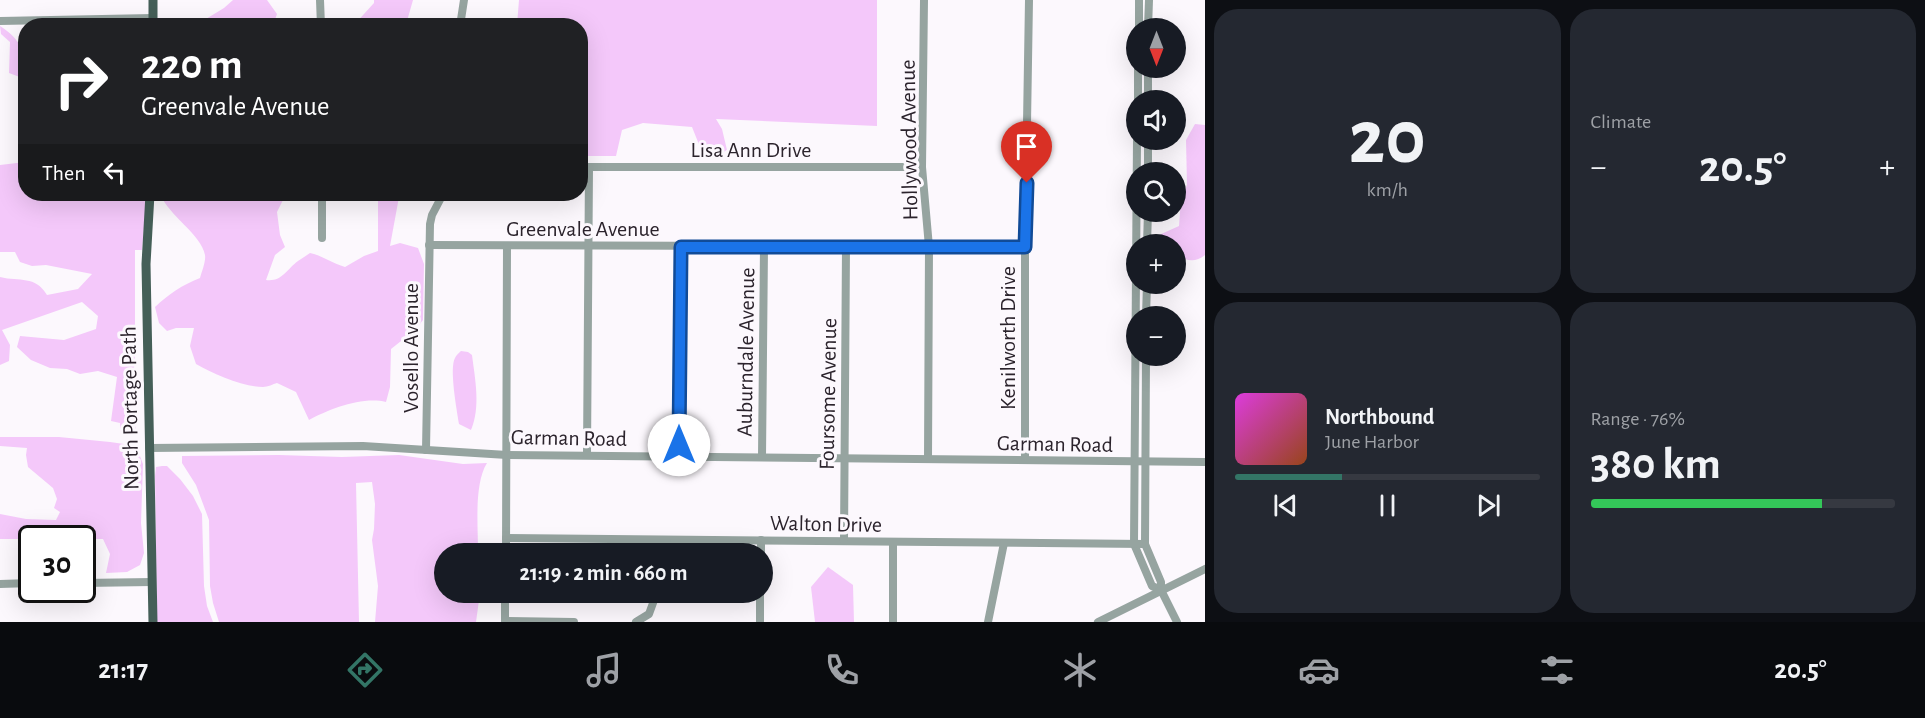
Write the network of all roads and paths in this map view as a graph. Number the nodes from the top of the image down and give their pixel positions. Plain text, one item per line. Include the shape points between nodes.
1 (153, 0) edge
2 (320, 0) edge
3 (464, 0) edge
4 (924, 0) edge
5 (1029, 0) edge
6 (1139, 0) edge
7 (1149, 0) edge
8 (153, 18) edge
9 (321, 18) edge
10 (461, 18) edge
11 (1139, 18) edge
12 (1148, 18) edge
13 (0, 21) edge
14 (18, 21) edge
15 (1137, 150) edge
16 (588, 167) edge
17 (922, 168) junction
18 (150, 201) edge
19 (322, 201) edge
20 (439, 201) edge
21 (586, 201) edge
22 (1136, 234) edge
23 (322, 238) dead end
24 (429, 245) junction
25 (507, 246) junction
26 (588, 246) junction
27 (681, 247) junction
28 (764, 247) junction
29 (846, 247) junction
30 (929, 247) junction
31 (1025, 247) junction
32 (1136, 366) edge
33 (1146, 366) edge
34 (149, 448) junction
35 (426, 450) junction
36 (507, 455) junction
37 (587, 455) junction
38 (679, 456) junction
39 (762, 457) junction
40 (845, 458) junction
41 (928, 459) junction
42 (1025, 460) junction
43 (1135, 461) junction
44 (1145, 461) junction
45 (1205, 462) edge
46 (506, 538) junction
47 (675, 540) junction
48 (761, 540) junction
49 (844, 542) junction
50 (506, 543) edge
51 (674, 543) edge
52 (761, 543) edge
53 (893, 543) junction
54 (1004, 543) junction
55 (1134, 544) junction
56 (1144, 544) junction
57 (1205, 569) edge
58 (152, 582) junction
59 (18, 583) edge
60 (96, 583) edge
61 (0, 584) edge
62 (1161, 590) junction
63 (505, 603) edge
64 (653, 603) edge
65 (760, 603) edge
66 (153, 622) edge
67 (505, 622) edge
68 (574, 622) edge
69 (636, 622) edge
70 (760, 622) edge
71 (893, 622) edge
72 (988, 622) edge
73 (1098, 622) edge
74 (1177, 622) edge

1 - 8 main road
2 - 9 street
3 - 10 street
4 - 17 street, Hollywood Avenue
5 - 31 street, Kenilworth Drive
6 - 11 street
7 - 12 street
13 - 14 street
15 - 22 street
16 - 17 street, Lisa Ann Drive
17 - 30 street, Hollywood Avenue
18 - 34 main road, North Portage Path via 146,264
19 - 23 street
20 - 24 street via 432,215
21 - 26 street
24 - 25 street, Greenvale Avenue
24 - 35 street, Vosello Avenue
25 - 26 street, Greenvale Avenue
25 - 36 street
26 - 27 street, Greenvale Avenue
26 - 37 street
27 - 28 street, Greenvale Avenue
27 - 38 street
28 - 29 street, Greenvale Avenue
28 - 39 street, Auburndale Avenue
29 - 30 street, Greenvale Avenue
29 - 40 street, Foursome Avenue
30 - 31 street, Greenvale Avenue
30 - 41 street, Hollywood Avenue
31 - 42 street, Kenilworth Drive
32 - 43 street
33 - 44 street
34 - 35 street, Garman Road via 363,446
34 - 58 main road, North Portage Path
35 - 36 street, Garman Road
36 - 37 street, Garman Road
36 - 46 street
37 - 38 street, Garman Road
38 - 39 street, Garman Road
39 - 40 street, Garman Road
40 - 41 street, Garman Road
40 - 49 street, Foursome Avenue
41 - 42 street, Garman Road
42 - 43 street, Garman Road
43 - 44 street, Garman Road
43 - 55 street
44 - 45 street, Garman Road
44 - 56 street
46 - 47 street, Walton Drive
46 - 50 street
47 - 48 street, Walton Drive
47 - 51 street
48 - 49 street, Walton Drive
48 - 52 street
49 - 53 street, Walton Drive
53 - 54 street, Walton Drive
53 - 71 street
54 - 55 street, Walton Drive
54 - 72 street
55 - 56 street, Walton Drive
55 - 62 street via 1152,586
56 - 62 street
57 - 62 street
58 - 60 street
58 - 66 main road, North Portage Path
59 - 61 street
62 - 73 street
62 - 74 street
63 - 67 street
64 - 69 street via 649,614
65 - 70 street
67 - 68 street

